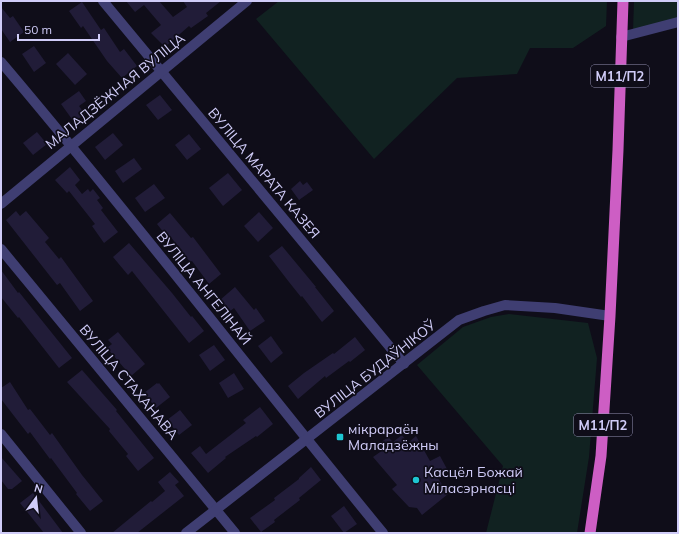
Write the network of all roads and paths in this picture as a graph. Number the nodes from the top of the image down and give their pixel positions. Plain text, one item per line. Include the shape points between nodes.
1 (103, 1) edge
2 (247, 1) edge
3 (623, 1) edge
4 (678, 22) edge
5 (621, 36) junction
6 (1, 62) edge
7 (162, 72) junction
8 (71, 145) junction
9 (1, 204) edge
10 (1, 249) edge
11 (610, 316) junction
12 (404, 364) junction
13 (1, 434) edge
14 (306, 440) junction
15 (216, 509) junction
16 (82, 533) edge
17 (186, 533) edge
18 (236, 533) edge
19 (384, 533) edge
20 (590, 533) edge

1 - 7 street, ВУЛІЦА МАРАТА КАЗЕЯ
2 - 7 street, МАЛАДЗЁЖНАЯ ВУЛІЦА
3 - 5 highway, М11/П2
4 - 5 street
5 - 11 highway, М11/П2
6 - 8 street, ВУЛІЦА АНГЕЛІНАЙ
7 - 8 street, МАЛАДЗЁЖНАЯ ВУЛІЦА
7 - 12 street, ВУЛІЦА МАРАТА КАЗЕЯ
8 - 9 street, МАЛАДЗЁЖНАЯ ВУЛІЦА
8 - 14 street, ВУЛІЦА АНГЕЛІНАЙ
10 - 15 street, ВУЛІЦА СТАХАНАВА
11 - 12 street, ВУЛІЦА БУДАЎНІКОЎ via 505,305 459,320
11 - 20 highway, М11/П2 via 601,456
12 - 14 street, ВУЛІЦА БУДАЎНІКОЎ
13 - 16 street
14 - 15 street, ВУЛІЦА БУДАЎНІКОЎ
14 - 19 street, ВУЛІЦА АНГЕЛІНАЙ
15 - 17 street, ВУЛІЦА БУДАЎНІКОЎ
15 - 18 street, ВУЛІЦА СТАХАНАВА

